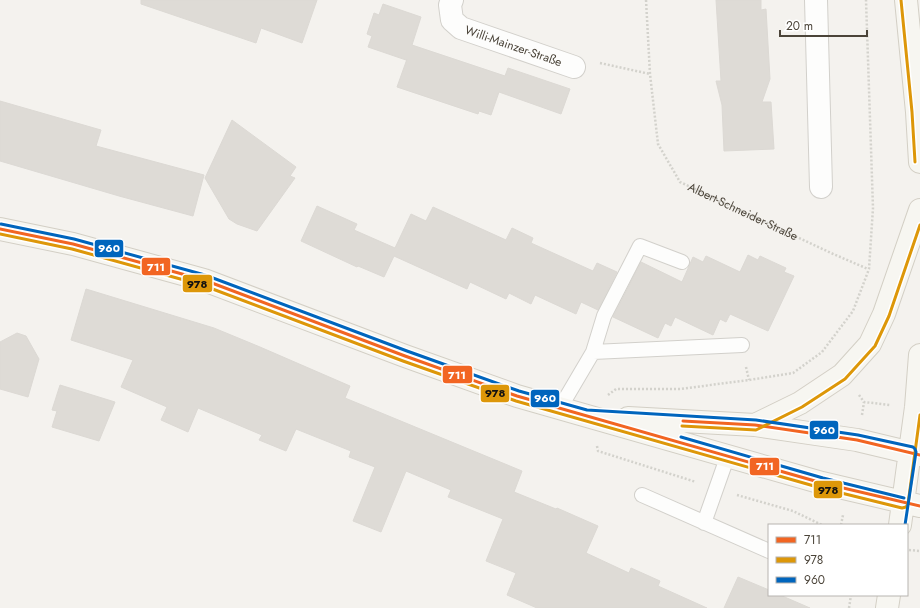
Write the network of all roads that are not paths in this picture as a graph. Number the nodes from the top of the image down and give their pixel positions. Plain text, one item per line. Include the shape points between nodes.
1 (452, 0) edge
2 (816, 0) edge
3 (906, 0) edge
4 (574, 67) road end
5 (920, 162) edge
6 (821, 187) dead end
7 (920, 210) edge
8 (0, 229) edge
9 (682, 262) dead end
10 (742, 345) dead end
11 (593, 352) junction
12 (920, 355) edge
13 (560, 408) junction
14 (586, 415) junction
15 (755, 425) junction
16 (915, 453) edge
17 (728, 455) junction
18 (642, 495) dead end
19 (912, 504) edge
20 (704, 522) junction
21 (901, 524) edge
22 (768, 551) edge
23 (889, 596) edge
24 (887, 608) edge

1 - 4 street, Willi-Mainzer-Straße via 452,20 461,28
2 - 6 street
3 - 5 street
7 - 15 street via 884,314 870,344 842,375 800,403
8 - 13 street via 73,244 204,280 412,359 517,396
9 - 11 lane via 640,246 604,316
10 - 11 lane
11 - 13 lane
12 - 16 street
13 - 14 street
14 - 15 street
14 - 17 street
15 - 16 street via 857,440
16 - 19 street
17 - 19 street via 822,483
17 - 20 lane
18 - 20 lane
19 - 21 street
20 - 22 lane
23 - 24 street

